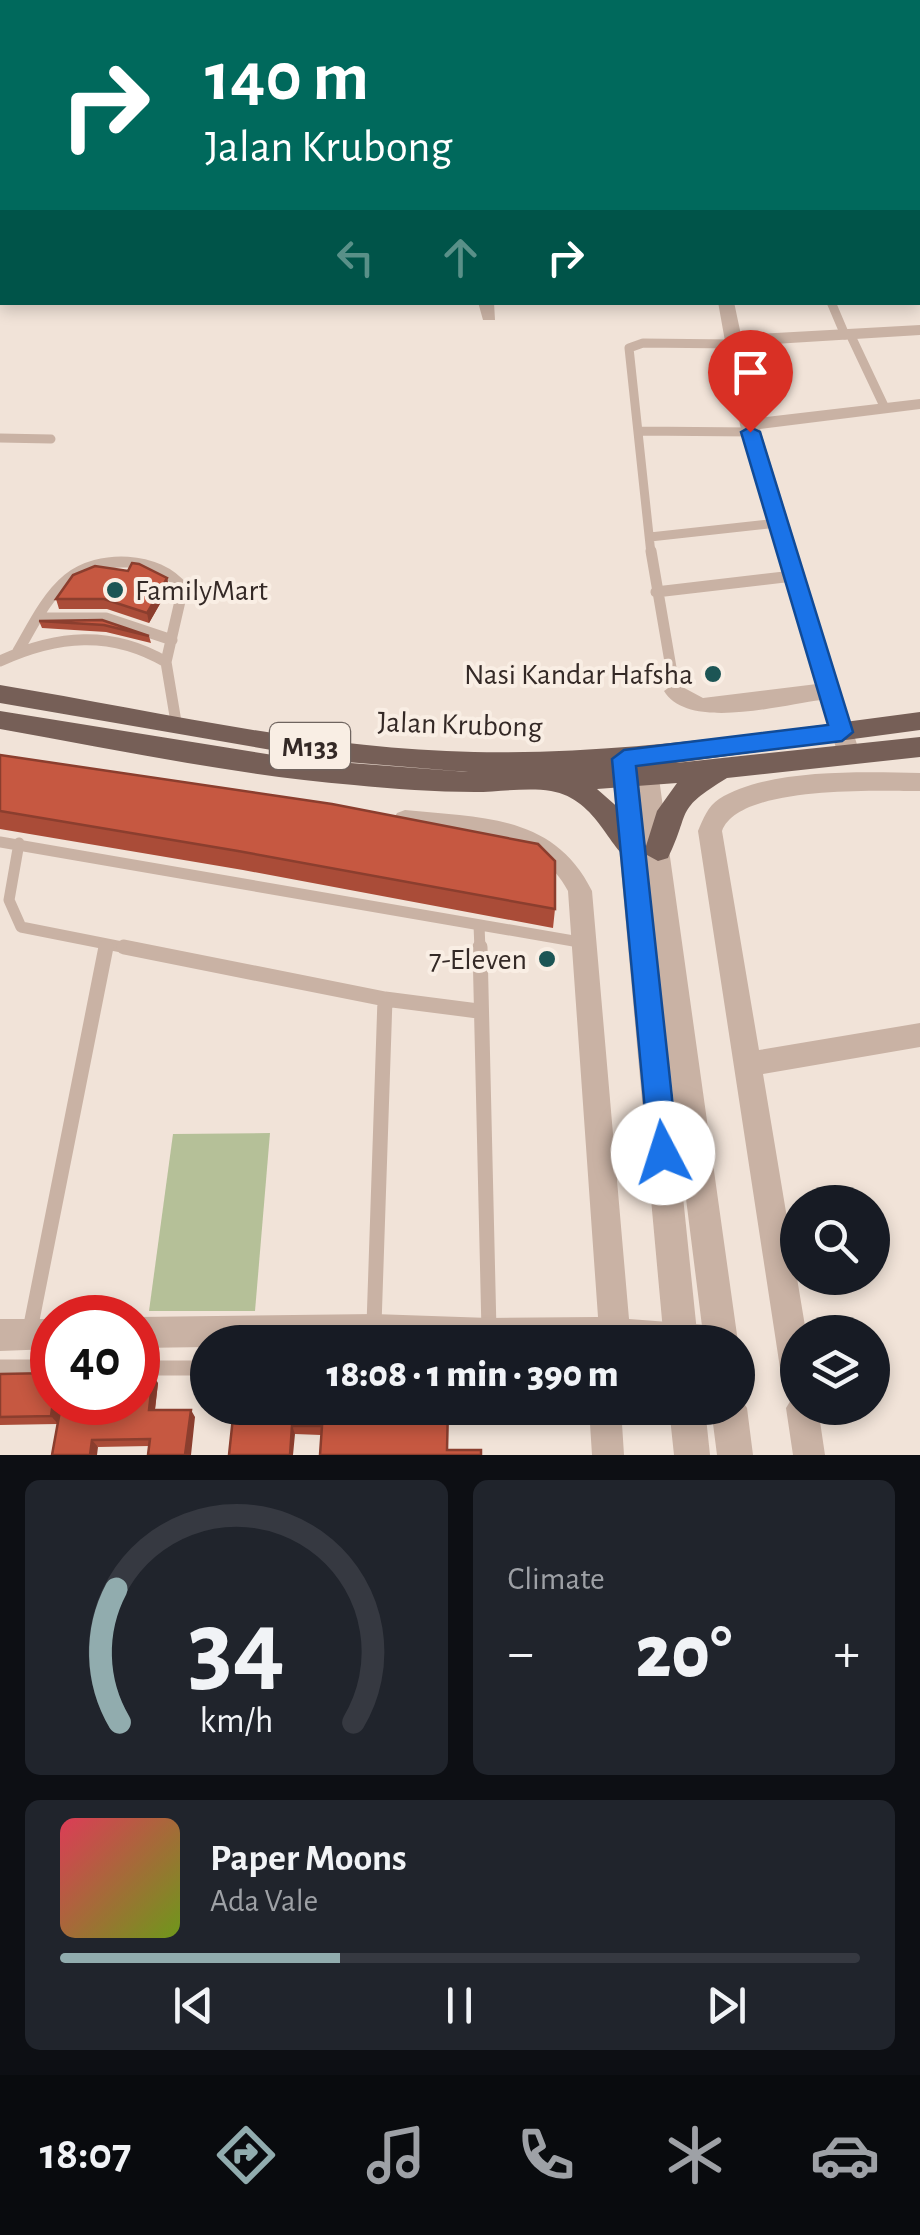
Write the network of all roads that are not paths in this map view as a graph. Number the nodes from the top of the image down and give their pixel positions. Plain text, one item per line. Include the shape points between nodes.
1 (727, 305) edge
2 (832, 305) edge
3 (920, 330) edge
4 (848, 334) junction
5 (733, 342) junction
6 (920, 404) edge
7 (884, 406) junction
8 (750, 429) junction
9 (639, 431) junction
10 (0, 438) edge
11 (51, 439) dead end
12 (777, 523) junction
13 (650, 537) junction
14 (793, 576) junction
15 (656, 592) junction
16 (38, 618) junction
17 (172, 640) junction
18 (18, 651) junction
19 (0, 660) edge
20 (166, 662) junction
21 (675, 691) joint
22 (829, 691) junction
23 (0, 694) edge
24 (0, 720) edge
25 (920, 721) edge
26 (176, 722) junction
27 (846, 743) junction
28 (920, 747) edge
29 (730, 766) junction
30 (635, 767) junction
31 (548, 780) junction
32 (920, 782) edge
33 (387, 817) edge
34 (0, 842) edge
35 (19, 843) junction
36 (647, 851) junction
37 (479, 925) junction
38 (584, 942) junction
39 (106, 945) junction
40 (385, 999) junction
41 (478, 1011) junction
42 (920, 1035) edge
43 (749, 1064) junction
44 (788, 1315) edge
45 (374, 1325) edge
46 (490, 1325) edge
47 (605, 1325) edge
48 (680, 1325) edge
49 (718, 1325) edge
50 (190, 1332) edge
51 (160, 1333) edge
52 (27, 1334) edge
53 (0, 1367) edge
54 (30, 1367) edge
55 (160, 1368) edge
56 (190, 1368) edge
57 (607, 1425) edge
58 (689, 1425) edge
59 (731, 1425) edge
60 (805, 1425) edge
61 (608, 1455) edge
62 (692, 1455) edge
63 (735, 1455) edge
64 (809, 1455) edge

1 - 5 street
2 - 4 lane
3 - 4 street
4 - 5 street
4 - 7 lane
5 - 8 street
5 - 9 lane via 629,348
6 - 7 street
7 - 8 street
8 - 9 lane
8 - 12 street
9 - 13 lane
10 - 11 lane
12 - 13 lane
12 - 14 street
13 - 15 lane
14 - 15 lane
14 - 22 street
15 - 21 lane
16 - 17 lane via 66,612
16 - 17 lane via 69,578 138,564 160,568 183,588
16 - 18 lane
17 - 20 lane
18 - 19 lane
18 - 20 lane via 50,641 110,638 144,646
20 - 26 lane
21 - 22 street via 702,706
22 - 27 street
23 - 26 main road, Jalan Krubong / M133
24 - 31 main road, Jalan Krubong / M133 via 330,773
25 - 27 main road, Jalan Krubong / M133
26 - 30 main road, Jalan Krubong / M133 via 412,760
27 - 28 main road, Jalan Krubong / M133
27 - 29 main road, Jalan Krubong / M133
27 - 30 main road, Jalan Krubong / M133
29 - 30 main road, Jalan Krubong / M133
29 - 36 main road via 682,791
30 - 31 main road, Jalan Krubong / M133
30 - 36 street
31 - 36 main road via 606,806
32 - 43 street via 872,780 757,795 728,805 713,822
33 - 38 street via 545,846 575,874
34 - 35 lane
35 - 37 lane
35 - 39 lane via 2,903 11,922
36 - 48 street
36 - 49 street
37 - 38 lane
37 - 41 lane
38 - 47 street
39 - 40 lane
39 - 52 lane
40 - 41 lane
40 - 45 lane
41 - 46 lane
42 - 43 street
43 - 44 street
50 - 51 street
53 - 54 lane
55 - 56 lane
57 - 61 street
58 - 62 street
59 - 63 street
60 - 64 street

